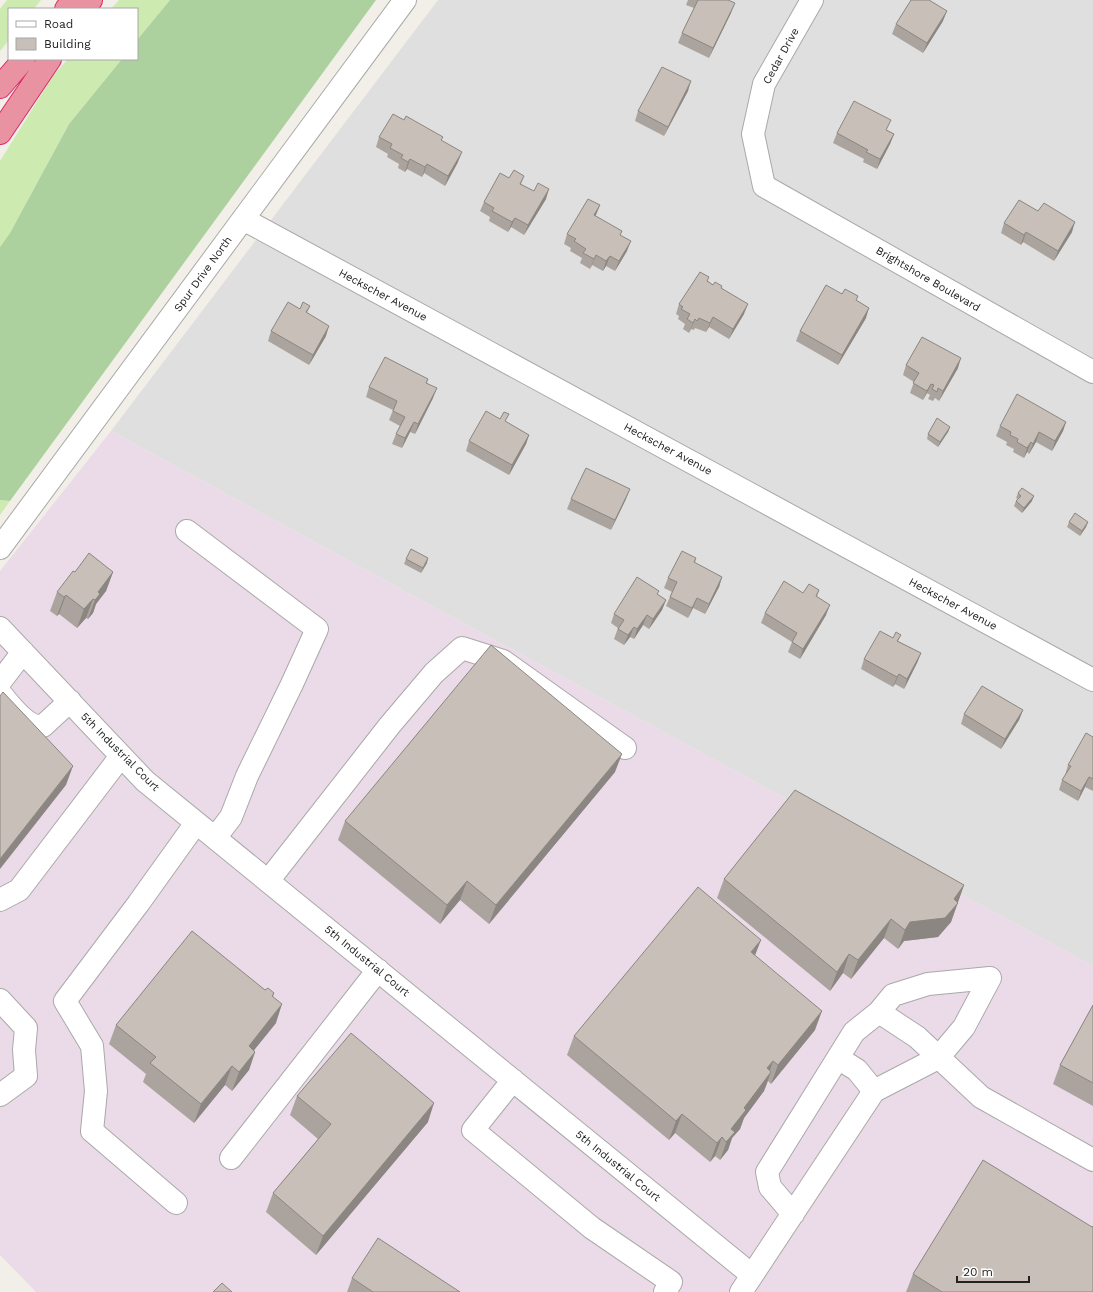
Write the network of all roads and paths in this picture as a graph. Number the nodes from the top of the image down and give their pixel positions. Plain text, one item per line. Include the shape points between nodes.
1 (73, 0) edge
2 (405, 0) edge
3 (812, 0) edge
4 (67, 8) edge
5 (23, 60) edge
6 (49, 60) edge
7 (0, 88) edge
8 (0, 132) edge
9 (764, 186) joint
10 (243, 219) junction
11 (1093, 372) edge
12 (187, 531) dead end
13 (0, 548) edge
14 (0, 628) edge
15 (23, 652) junction
16 (1093, 680) edge
17 (0, 682) edge
18 (0, 693) edge
19 (70, 702) junction
20 (625, 748) dead end
21 (121, 756) junction
22 (196, 823) junction
23 (215, 838) junction
24 (268, 881) junction
25 (0, 900) edge
26 (378, 970) junction
27 (0, 1000) edge
28 (879, 1012) junction
29 (838, 1058) junction
30 (938, 1058) junction
31 (513, 1080) junction
32 (874, 1091) junction
33 (0, 1095) edge
34 (231, 1158) dead end
35 (1093, 1160) edge
36 (176, 1203) dead end
37 (793, 1214) junction
38 (746, 1284) edge
39 (665, 1292) edge

1 - 4 highway
2 - 10 street, Spur Drive North
3 - 9 street, Cedar Drive via 764,84 753,134
5 - 7 highway
6 - 8 highway
9 - 11 street, Brightshore Boulevard
10 - 13 street, Spur Drive North
10 - 16 street, Heckscher Avenue
12 - 23 street via 317,629 247,776 231,817
14 - 15 street, 5th Industrial Court
15 - 17 street
15 - 19 street, 5th Industrial Court
18 - 19 street via 28,723 37,727 43,726
19 - 21 street, 5th Industrial Court
20 - 24 street via 503,661 462,648 434,674 390,725
21 - 22 street, 5th Industrial Court via 145,781
21 - 25 street via 19,890
22 - 23 street, 5th Industrial Court
22 - 36 street via 64,1001 92,1046 96,1091 92,1131
23 - 24 street, 5th Industrial Court
24 - 26 street, 5th Industrial Court
26 - 31 street, 5th Industrial Court
26 - 34 street
27 - 33 street via 26,1028 26,1076
28 - 29 street via 854,1032
28 - 30 street via 917,1037
28 - 30 street via 893,995 928,984 990,978 964,1027
29 - 32 street via 857,1070
29 - 37 street via 767,1172 770,1187
30 - 32 street, 5th Industrial Court
30 - 35 street via 981,1097
31 - 38 street, 5th Industrial Court
31 - 39 street via 473,1130 592,1228 671,1282
32 - 37 street, 5th Industrial Court
37 - 38 street, 5th Industrial Court

